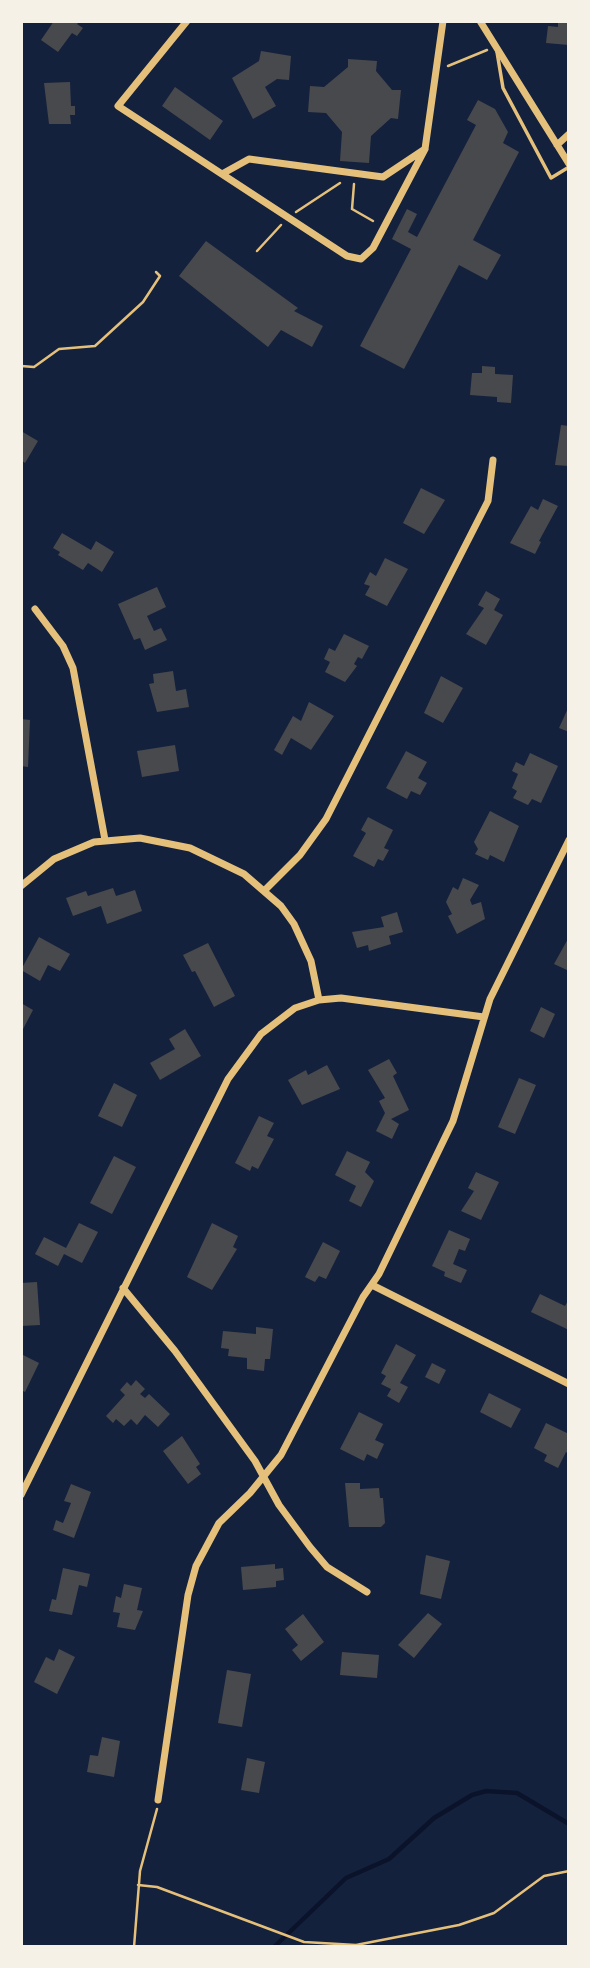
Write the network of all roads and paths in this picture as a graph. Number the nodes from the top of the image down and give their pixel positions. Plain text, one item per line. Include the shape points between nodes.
1 (187, 21) edge
2 (443, 21) edge
3 (480, 21) edge
4 (497, 47) junction
5 (437, 73) junction
6 (569, 134) edge
7 (557, 145) junction
8 (425, 149) junction
9 (569, 165) edge
10 (222, 174) junction
11 (346, 179) dead end
12 (354, 180) dead end
13 (288, 217) junction
14 (373, 221) dead end
15 (257, 251) dead end
16 (156, 272) dead end
17 (21, 366) edge
18 (493, 460) dead end
19 (35, 609) dead end
20 (105, 840) junction
21 (569, 840) edge
22 (21, 886) edge
23 (265, 890) junction
24 (319, 1000) junction
25 (484, 1017) junction
26 (372, 1285) junction
27 (123, 1288) junction
28 (569, 1384) edge
29 (264, 1476) junction
30 (21, 1495) edge
31 (367, 1592) dead end
32 (158, 1800) joint
33 (569, 1871) edge
34 (138, 1885) junction
35 (134, 1947) edge

1 - 10 street via 118,106
2 - 5 street
3 - 4 street
4 - 5 path via 464,57
4 - 7 street
4 - 9 lane via 503,88 551,178
5 - 8 street
6 - 7 street
7 - 9 street
8 - 10 street via 383,177 249,159
8 - 13 street via 373,248 361,259 347,256
10 - 13 street
11 - 13 path
12 - 14 path via 352,209
13 - 15 path
16 - 17 path via 160,276 143,302 95,346 60,349 34,367
18 - 23 street via 488,501 326,819 300,855
19 - 20 street via 63,646 73,668
20 - 22 street via 54,859
20 - 23 street via 140,838 190,848 226,864
21 - 25 street
23 - 24 street via 295,924 311,961
24 - 25 street via 341,998
24 - 27 street via 280,1017 245,1052
25 - 26 street via 448,1133
26 - 28 street
26 - 29 street via 301,1420
27 - 29 street via 175,1351
27 - 30 street
29 - 31 street via 279,1505 327,1567
29 - 32 street via 219,1523 196,1566
32 - 34 path
33 - 34 path via 544,1876 494,1913 459,1925 356,1945 304,1942 157,1887
34 - 35 path

